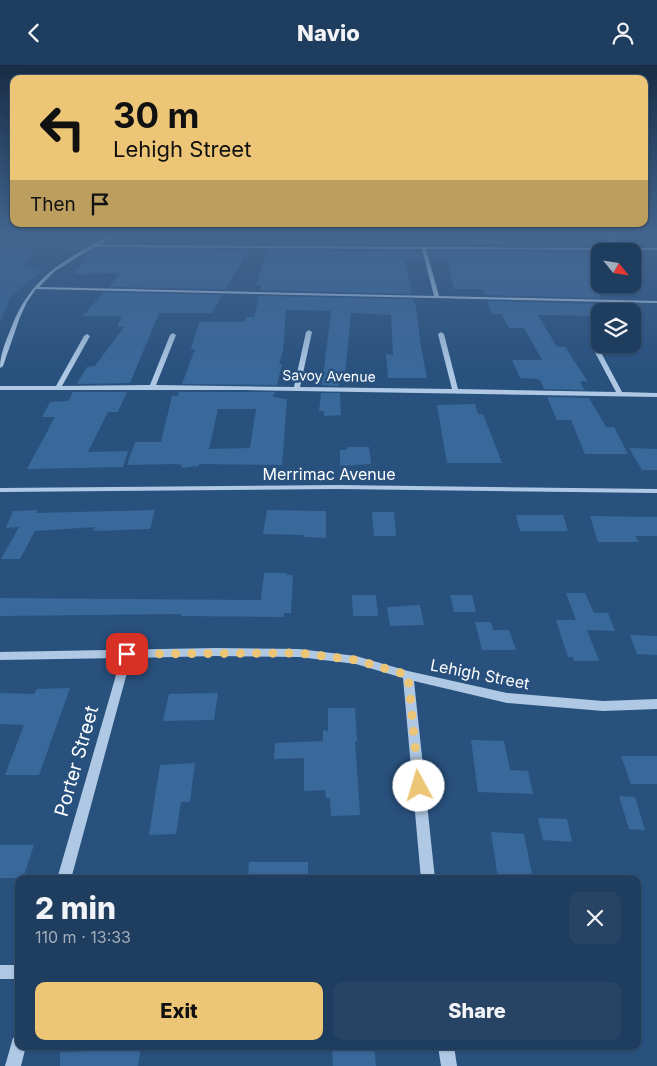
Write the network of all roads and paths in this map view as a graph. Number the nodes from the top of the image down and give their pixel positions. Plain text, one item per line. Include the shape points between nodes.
1 (42, 281) edge
2 (433, 281) edge
3 (35, 288) junction
4 (437, 297) junction
5 (657, 302) edge
6 (309, 332) dead end
7 (441, 334) dead end
8 (173, 335) dead end
9 (88, 336) dead end
10 (598, 353) edge
11 (0, 366) edge
12 (58, 387) junction
13 (152, 387) junction
14 (297, 388) junction
15 (0, 389) edge
16 (455, 390) junction
17 (620, 394) junction
18 (657, 395) edge
19 (0, 490) edge
20 (657, 491) edge
21 (127, 654) junction
22 (0, 656) edge
23 (408, 675) junction
24 (657, 704) edge
25 (65, 875) edge
26 (428, 875) edge
27 (0, 972) edge
28 (15, 972) edge
29 (17, 1050) edge
30 (447, 1050) edge
31 (13, 1066) edge
32 (449, 1066) edge

1 - 3 street
2 - 4 street
3 - 4 street
3 - 11 street via 19,314
4 - 5 street
6 - 14 street
7 - 16 street
8 - 13 street
9 - 12 street
10 - 17 street
12 - 13 street, Savoy Avenue
12 - 15 street, Savoy Avenue
13 - 14 street, Savoy Avenue
14 - 16 street, Savoy Avenue
16 - 17 street, Savoy Avenue
17 - 18 street, Savoy Avenue
19 - 20 street, Merrimac Avenue via 338,487
21 - 22 street, Lehigh Street
21 - 23 street, Lehigh Street via 299,653 356,660
21 - 25 street, Porter Street
23 - 24 street, Lehigh Street via 507,698 603,706
23 - 26 street
27 - 28 street
29 - 31 street
30 - 32 street

